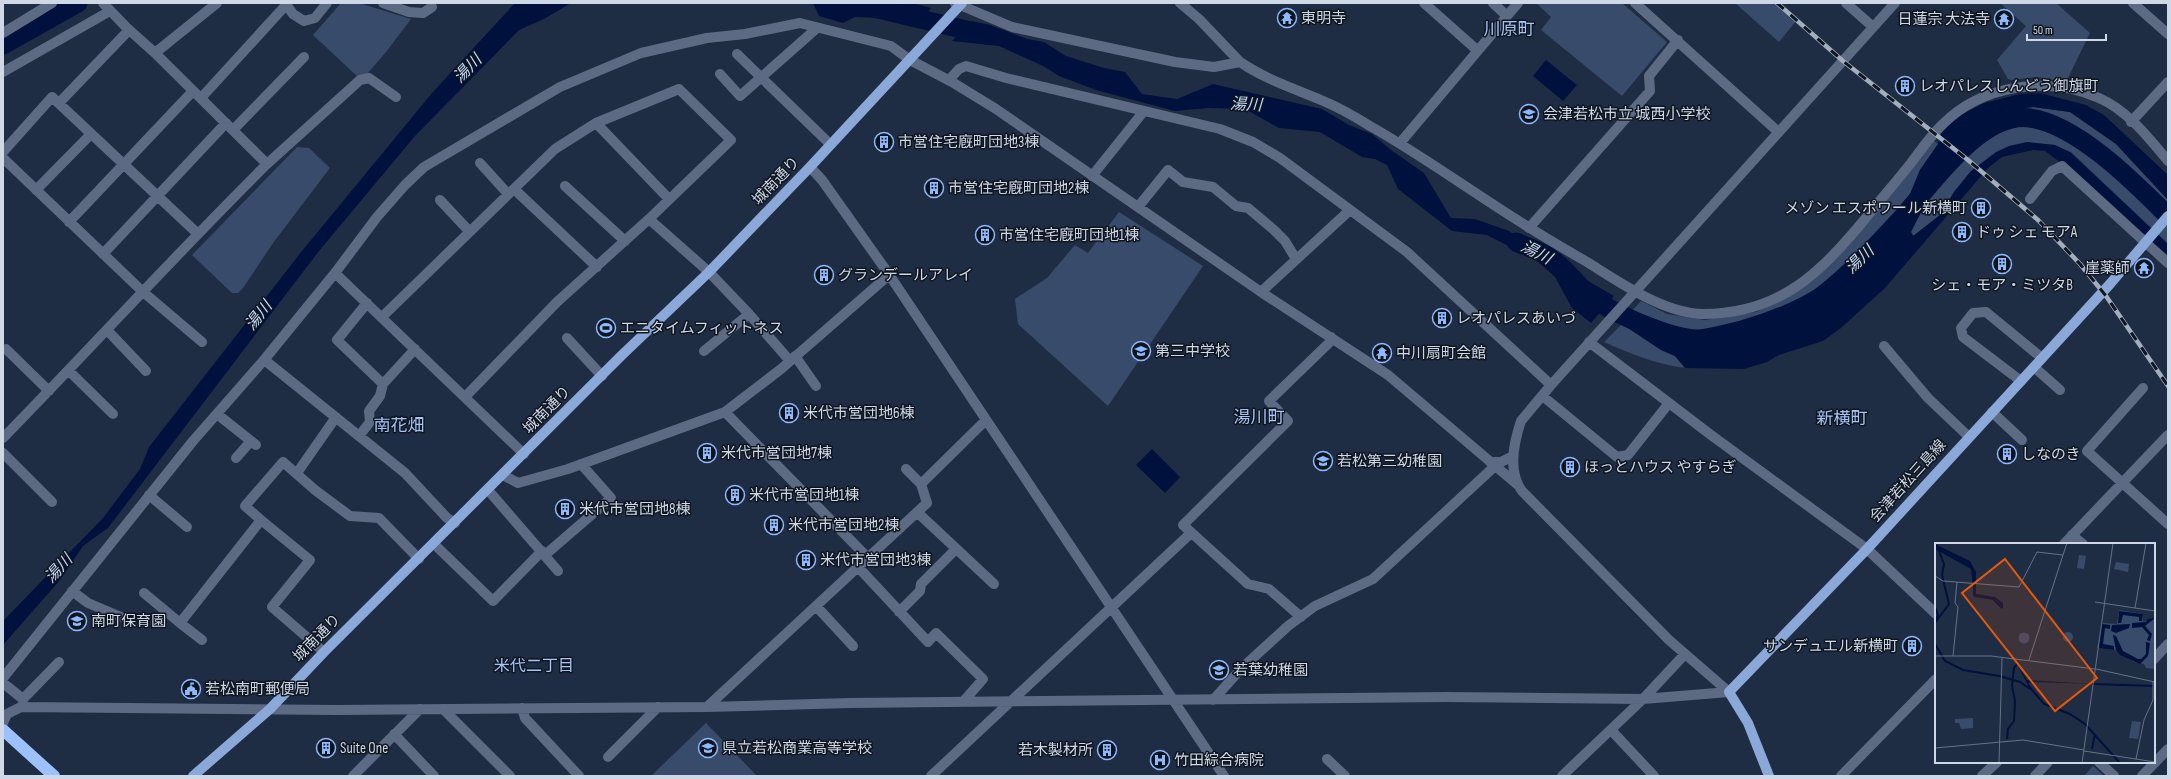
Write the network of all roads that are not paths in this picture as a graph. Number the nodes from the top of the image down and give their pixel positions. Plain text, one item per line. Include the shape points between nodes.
1 (52, 3) edge
2 (217, 3) edge
3 (327, 3) edge
4 (383, 3) edge
5 (1180, 3) edge
6 (1424, 3) edge
7 (1493, 3) edge
8 (1518, 3) edge
9 (1635, 3) edge
10 (1846, 3) edge
11 (1895, 3) edge
12 (2133, 3) edge
13 (285, 4) edge
14 (960, 4) edge
15 (107, 7) edge
16 (432, 7) dead end
17 (1507, 16) junction
18 (1873, 27) junction
19 (818, 28) junction
20 (129, 30) junction
21 (3, 33) edge
22 (2168, 34) edge
23 (1678, 40) junction
24 (1477, 50) junction
25 (156, 54) junction
26 (737, 54) dead end
27 (304, 57) dead end
28 (912, 58) junction
29 (1240, 62) junction
30 (3, 72) edge
31 (720, 74) dead end
32 (761, 77) junction
33 (949, 80) junction
34 (2168, 82) edge
35 (193, 90) junction
36 (396, 97) dead end
37 (201, 98) junction
38 (59, 103) junction
39 (1144, 111) junction
40 (2131, 122) junction
41 (596, 123) junction
42 (229, 127) junction
43 (1774, 128) dead end
44 (91, 134) junction
45 (1400, 143) junction
46 (830, 144) junction
47 (3, 152) edge
48 (3, 158) edge
49 (2168, 161) edge
50 (480, 163) dead end
51 (267, 164) junction
52 (125, 165) junction
53 (810, 167) junction
54 (1092, 176) junction
55 (565, 186) dead end
56 (36, 190) junction
57 (511, 191) junction
58 (158, 196) junction
59 (2030, 198) dead end
60 (669, 199) junction
61 (440, 200) dead end
62 (1138, 207) junction
63 (1350, 210) junction
64 (2168, 216) edge
65 (649, 219) junction
66 (69, 222) junction
67 (1529, 228) junction
68 (469, 231) junction
69 (197, 233) junction
70 (625, 241) junction
71 (2146, 242) junction
72 (103, 254) junction
73 (1296, 259) junction
74 (2168, 263) edge
75 (597, 267) junction
76 (709, 272) junction
77 (335, 273) junction
78 (889, 275) junction
79 (142, 291) junction
80 (1261, 292) junction
81 (1632, 293) junction
82 (368, 303) junction
83 (749, 314) junction
84 (382, 317) junction
85 (106, 330) junction
86 (1331, 337) junction
87 (567, 338) dead end
88 (1591, 340) junction
89 (202, 342) dead end
90 (1884, 346) dead end
91 (6, 349) dead end
92 (415, 349) junction
93 (704, 351) dead end
94 (2042, 358) junction
95 (792, 359) junction
96 (267, 362) dead end
97 (2034, 367) junction
98 (69, 371) junction
99 (146, 371) dead end
100 (602, 376) junction
101 (2021, 381) junction
102 (383, 384) junction
103 (1551, 385) junction
104 (816, 386) dead end
105 (2143, 388) dead end
106 (2060, 390) dead end
107 (49, 391) junction
108 (465, 397) junction
109 (1545, 398) dead end
110 (1670, 403) junction
111 (725, 412) junction
112 (1992, 412) junction
113 (114, 414) dead end
114 (217, 414) junction
115 (336, 417) junction
116 (985, 421) junction
117 (2168, 435) edge
118 (359, 436) junction
119 (1969, 437) junction
120 (3, 438) edge
121 (2022, 440) dead end
122 (3, 453) edge
123 (524, 454) junction
124 (1514, 456) junction
125 (236, 458) dead end
126 (582, 464) junction
127 (1492, 464) junction
128 (906, 469) dead end
129 (297, 473) junction
130 (503, 475) junction
131 (2122, 482) junction
132 (921, 484) junction
133 (1519, 486) junction
134 (488, 490) junction
135 (149, 495) junction
136 (52, 502) dead end
137 (917, 512) junction
138 (261, 520) junction
139 (455, 523) junction
140 (2168, 524) edge
141 (187, 527) dead end
142 (1191, 533) junction
143 (2072, 535) junction
144 (2065, 543) edge
145 (2082, 543) edge
146 (434, 544) junction
147 (956, 549) junction
148 (1867, 549) junction
149 (543, 553) junction
150 (868, 558) junction
151 (419, 559) junction
152 (858, 567) junction
153 (558, 570) dead end
154 (994, 584) dead end
155 (72, 591) junction
156 (144, 593) dead end
157 (816, 606) junction
158 (1111, 607) junction
159 (899, 612) junction
160 (1935, 613) edge
161 (1301, 617) junction
162 (121, 618) dead end
163 (180, 623) junction
164 (202, 640) dead end
165 (2168, 644) edge
166 (853, 646) dead end
167 (324, 652) junction
168 (1685, 654) junction
169 (2155, 658) edge
170 (59, 662) dead end
171 (3, 678) edge
172 (1935, 681) edge
173 (3, 683) edge
174 (1729, 692) junction
175 (1173, 699) junction
176 (1643, 699) junction
177 (1213, 700) junction
178 (962, 702) junction
179 (1012, 702) junction
180 (23, 703) junction
181 (658, 707) junction
182 (707, 707) junction
183 (522, 708) junction
184 (270, 709) junction
185 (420, 709) junction
186 (443, 709) junction
187 (3, 724) edge
188 (3, 730) edge
189 (1611, 730) junction
190 (394, 734) junction
191 (2168, 749) edge
192 (608, 757) dead end
193 (1326, 759) dead end
194 (2155, 762) edge
195 (1996, 763) edge
196 (2047, 763) edge
197 (2100, 763) edge
198 (2155, 763) edge
199 (357, 775) edge
200 (54, 776) edge
201 (193, 776) edge
202 (434, 776) edge
203 (510, 776) edge
204 (579, 776) edge
205 (931, 776) edge
206 (1224, 776) edge
207 (1345, 776) edge
208 (1562, 776) edge
209 (1654, 776) edge
210 (1770, 776) edge
211 (1841, 776) edge
212 (1982, 776) edge
213 (2035, 776) edge
214 (2114, 776) edge
215 (2142, 776) edge

1 - 21 street
2 - 25 street
3 - 13 street via 314,18 304,21 293,14
4 - 16 street via 409,12 423,13
5 - 29 street
6 - 24 street
7 - 17 street
8 - 17 street
9 - 23 street
10 - 18 street
11 - 18 street
12 - 22 street
13 - 37 street
14 - 28 main road, 城南通り
14 - 29 street via 1012,27 1168,60 1214,68
15 - 20 street
15 - 30 street
17 - 24 street
18 - 81 street
19 - 28 street via 892,46
19 - 32 street
19 - 77 street via 800,23 745,34 707,38 648,51 560,87 424,168 405,185 377,218
20 - 25 street
20 - 38 street
23 - 43 street
23 - 67 street via 1649,76 1650,91
24 - 45 street
25 - 35 street
26 - 32 street
27 - 42 street
28 - 33 street
28 - 46 main road, 城南通り
29 - 45 street via 1257,74 1344,111
31 - 32 street via 740,96
32 - 46 street
33 - 39 street via 959,69 966,66
33 - 54 street via 996,109
34 - 40 street
35 - 37 street
35 - 52 street
36 - 51 street via 370,78 360,80
37 - 42 street
38 - 44 street
38 - 47 street via 52,97
39 - 54 street
39 - 63 street via 1233,133 1253,142 1315,183
40 - 49 street
40 - 81 street via 2099,98 2069,89 2030,86 2009,88 1987,95 1966,104 1943,123 1828,262 1812,276 1779,297 1764,304 1702,314 1674,309
41 - 57 street via 555,149
41 - 60 street
41 - 60 street via 679,89 731,140
42 - 51 street
42 - 58 street
44 - 52 street
44 - 56 street
45 - 67 street
46 - 53 main road, 城南通り
48 - 56 street
50 - 57 street
51 - 69 street
52 - 58 street
52 - 66 street
53 - 76 main road, 城南通り
53 - 78 street via 822,180
54 - 62 street
55 - 70 street
56 - 66 street
57 - 68 street
57 - 75 street
58 - 69 street
58 - 72 street
59 - 71 street via 2052,171 2062,166
60 - 65 street
61 - 68 street
62 - 73 street via 1168,170 1183,182 1213,186 1236,206 1248,208 1274,230
62 - 80 street
63 - 73 street
63 - 103 street via 1430,272
64 - 71 main road, 会津若松三島線
65 - 70 street
65 - 76 street
66 - 72 street
67 - 81 street
68 - 84 street
69 - 79 street
70 - 75 street
71 - 74 street
71 - 94 main road, 会津若松三島線
72 - 79 street
73 - 80 street
75 - 108 street via 525,333
76 - 83 street
76 - 100 main road, 城南通り
77 - 82 street
77 - 114 street
78 - 95 street
78 - 116 street
79 - 85 street
79 - 89 street
80 - 86 street
81 - 88 street
82 - 84 street
82 - 102 street via 338,340
83 - 93 street
83 - 95 street
84 - 92 street
85 - 98 street
85 - 99 street
86 - 127 street via 1399,383
86 - 142 street via 1330,342 1269,401 1288,421 1183,524
87 - 100 street
88 - 103 street
88 - 110 street
90 - 119 street via 1928,398
91 - 107 street
92 - 102 street
92 - 108 street
94 - 97 main road, 会津若松三島線
94 - 101 street via 1986,312 1973,313 1961,328 1963,337
95 - 104 street
95 - 111 street
96 - 115 street
97 - 101 main road, 会津若松三島線
97 - 106 street
98 - 107 street
98 - 113 street
100 - 123 main road, 城南通り
101 - 112 main road, 会津若松三島線
102 - 118 street via 380,396 369,411 370,422
103 - 124 street via 1522,420
105 - 131 street via 2087,451
107 - 120 street
108 - 123 street
109 - 110 street via 1617,457 1628,455
110 - 148 street
111 - 126 street
111 - 150 street
112 - 119 main road, 会津若松三島線
112 - 121 street
114 - 125 street via 253,443
114 - 135 street
115 - 118 street
115 - 129 street
116 - 132 street
116 - 158 street
117 - 131 street
118 - 139 street via 405,473 447,518
119 - 148 main road, 会津若松三島線
122 - 136 street
123 - 130 main road, 城南通り
124 - 127 street
124 - 133 street via 1514,474
126 - 130 street via 518,483
126 - 149 street via 611,498
127 - 133 street
127 - 161 street via 1373,579 1315,606
128 - 132 street
129 - 138 street via 283,462 245,506
129 - 151 street via 350,516 379,518
130 - 134 main road, 城南通り
131 - 140 street
131 - 143 street
132 - 137 street via 927,503
133 - 168 street via 1668,640
134 - 139 main road, 城南通り
134 - 149 street
135 - 141 street
135 - 155 street
137 - 147 street
137 - 150 street
138 - 163 street
138 - 167 street via 310,560 272,607
139 - 146 main road, 城南通り
142 - 158 street
142 - 161 street via 1248,584 1269,589
143 - 144 street
143 - 145 street
146 - 149 street via 493,601
146 - 151 main road, 城南通り
147 - 154 street
147 - 159 street via 921,584 920,591
148 - 160 street
148 - 174 main road, 会津若松三島線
149 - 153 street
150 - 152 street
151 - 167 main road, 城南通り
152 - 157 street
152 - 159 street
155 - 162 street via 88,603
155 - 171 street
156 - 163 street
157 - 166 street
157 - 182 street
158 - 175 street
158 - 179 street
159 - 178 street via 928,642 936,633 983,679
161 - 177 street via 1273,639
163 - 164 street
165 - 169 street
167 - 184 main road, 城南通り
168 - 174 street
168 - 176 street
170 - 180 street
172 - 211 street
173 - 180 street
174 - 176 street
174 - 210 main road via 1748,723
175 - 177 street
175 - 179 street
175 - 206 street
176 - 177 street via 1447,696
176 - 189 street
178 - 179 street
178 - 182 street
179 - 205 street
180 - 184 street
180 - 187 street via 7,714
181 - 182 street
181 - 183 street
181 - 192 street
183 - 186 street
183 - 204 street via 525,718
184 - 185 street
184 - 201 main road, 城南通り
185 - 186 street
185 - 190 street
186 - 203 street
188 - 200 highway
189 - 208 street
189 - 209 street
190 - 199 street
190 - 202 street
191 - 194 street
193 - 207 street
195 - 212 street
196 - 213 street
197 - 214 street
198 - 215 street

